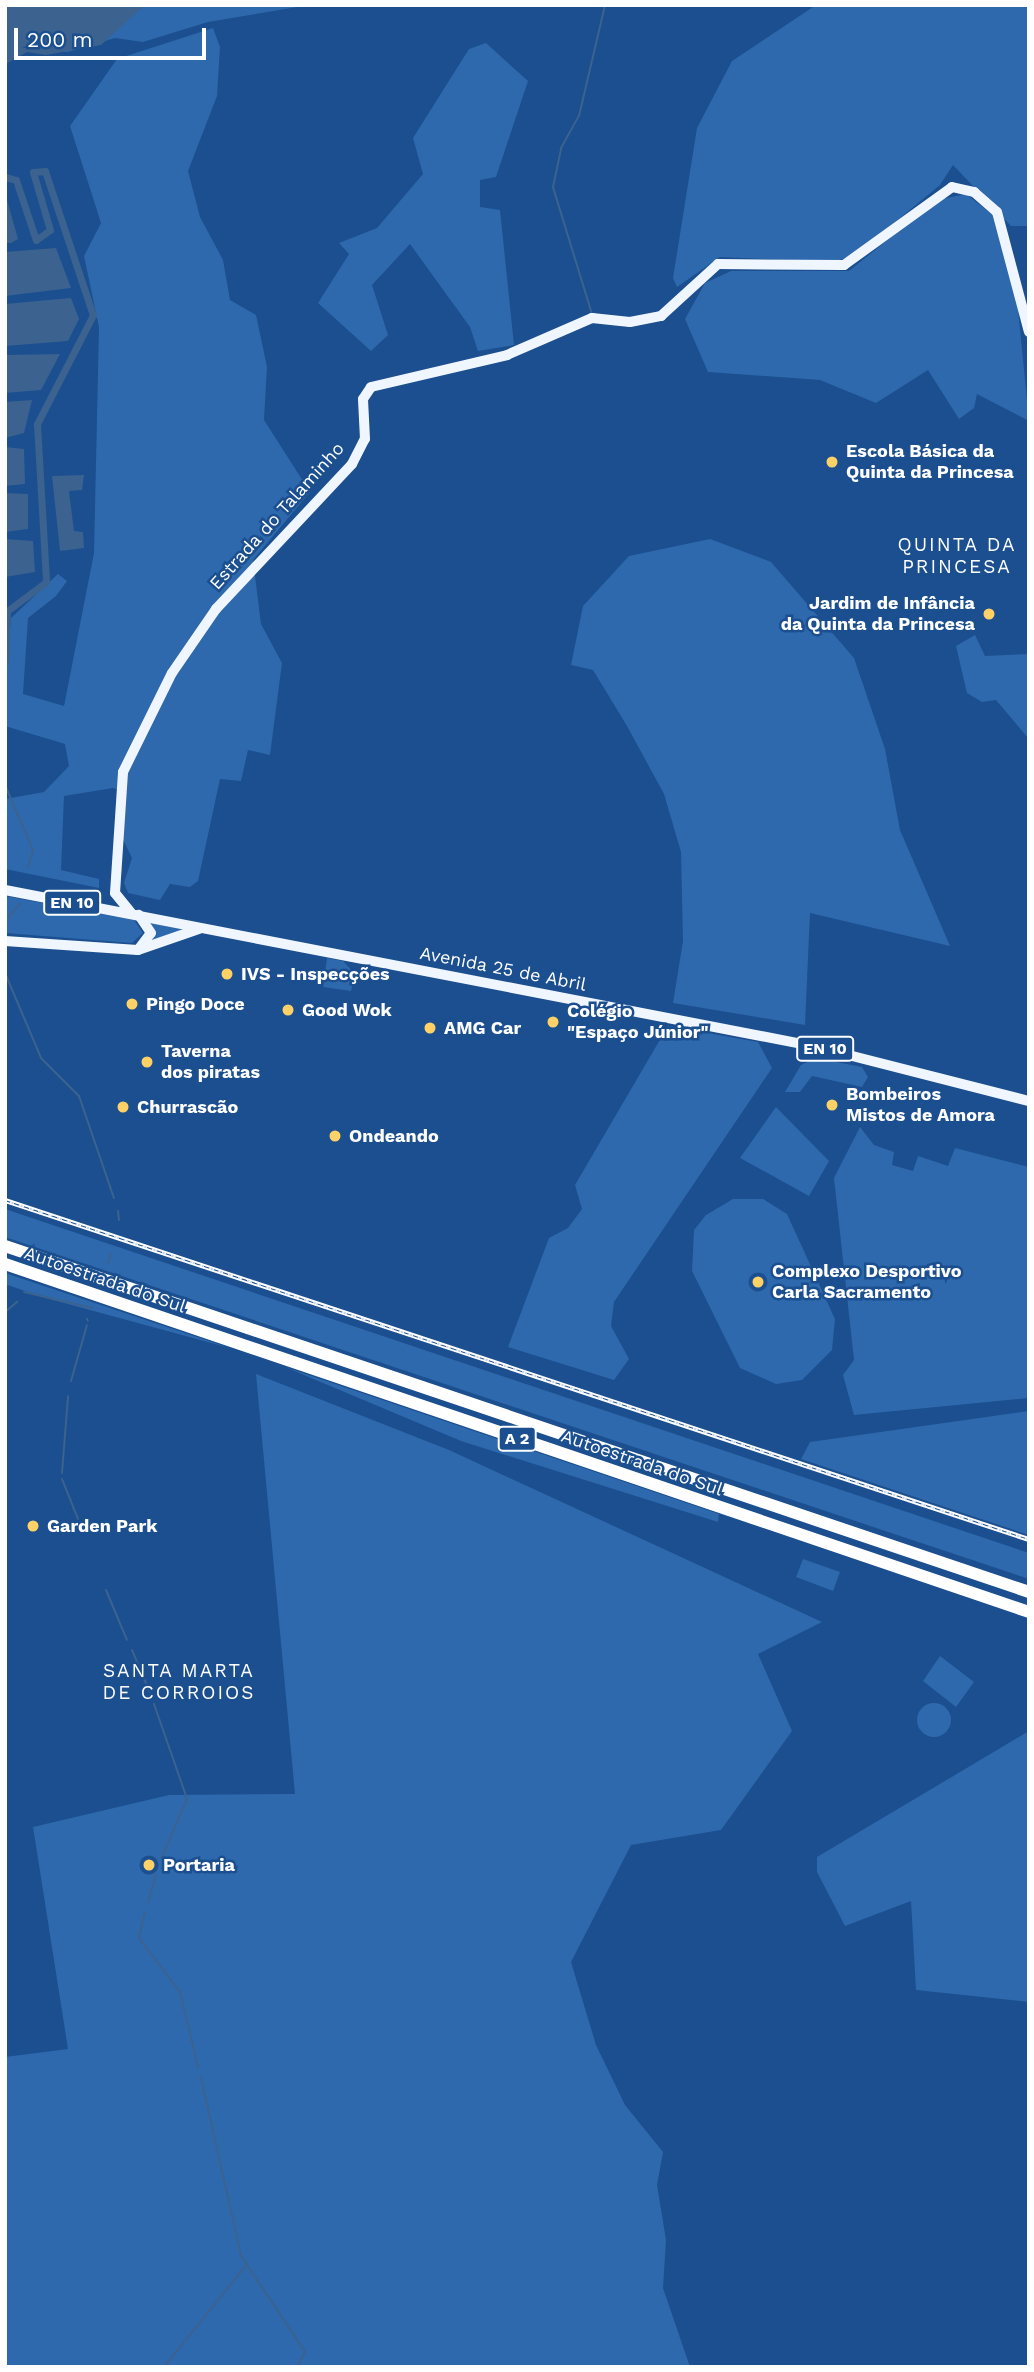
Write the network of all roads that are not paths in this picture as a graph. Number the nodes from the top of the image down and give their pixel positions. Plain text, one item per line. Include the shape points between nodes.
1 (1029, 332) edge
2 (5, 890) edge
3 (115, 893) junction
4 (97, 907) junction
5 (136, 915) junction
6 (216, 930) junction
7 (5, 941) edge
8 (138, 950) junction
9 (1029, 1101) edge
10 (5, 1246) edge
11 (5, 1264) edge
12 (1029, 1592) edge
13 (1029, 1612) edge

1 - 3 main road, Estrada do Talaminho via 1004,226 982,197 952,187 928,198 878,246 844,265 718,264 661,316 584,320 506,355 369,388 365,439 352,464 216,609 172,673 117,788
2 - 4 main road, Avenida 25 de Abril / EN 10
3 - 4 main road
3 - 5 main road
4 - 5 main road, Avenida 25 de Abril / EN 10
5 - 6 main road, Avenida 25 de Abril / EN 10
5 - 8 main road via 151,933
6 - 8 main road, Avenida 25 de Abril / EN 10 via 183,932
6 - 9 main road, Avenida 25 de Abril / EN 10 via 813,1046
7 - 8 main road, Avenida 25 de Abril / EN 10
10 - 12 highway, Autoestrada do Sul / A 2
11 - 13 highway, Autoestrada do Sul / A 2

